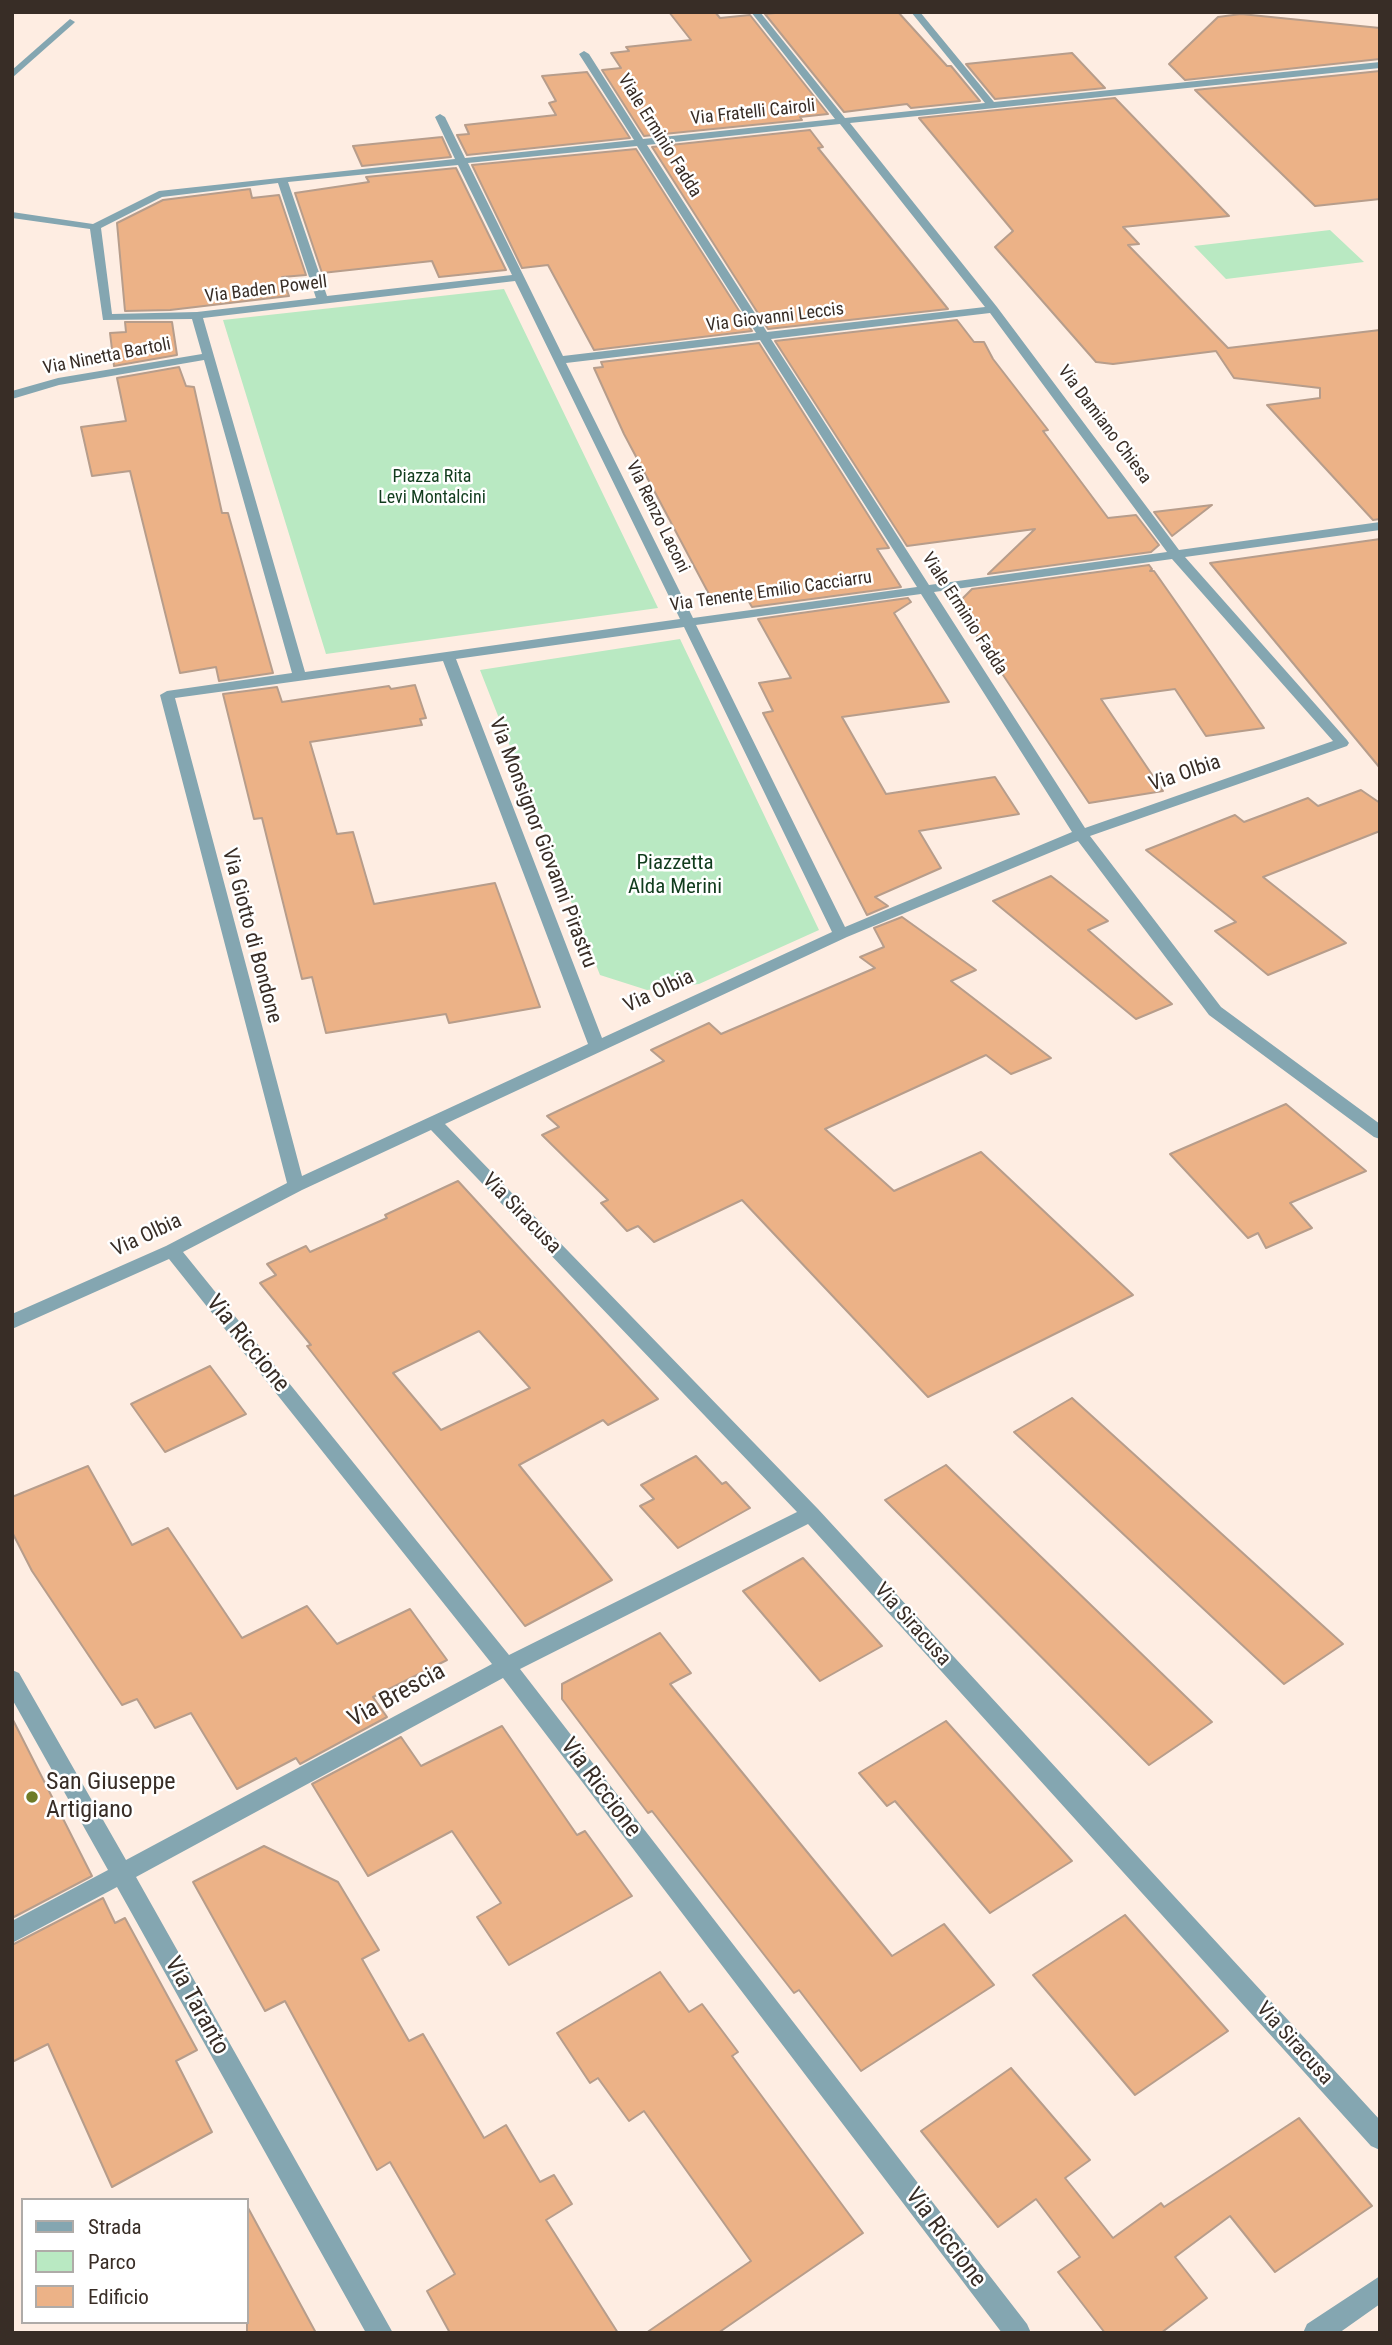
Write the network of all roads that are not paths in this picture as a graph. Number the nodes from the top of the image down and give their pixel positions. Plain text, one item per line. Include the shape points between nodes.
1 (755, 12) edge
2 (915, 12) edge
3 (70, 22) dead end
4 (584, 54) dead end
5 (1380, 65) edge
6 (12, 75) edge
7 (992, 106) junction
8 (440, 117) dead end
9 (843, 122) junction
10 (640, 142) junction
11 (462, 161) junction
12 (282, 180) junction
13 (12, 215) edge
14 (95, 227) junction
15 (519, 277) junction
16 (323, 300) junction
17 (993, 309) junction
18 (197, 316) junction
19 (764, 337) junction
20 (208, 356) junction
21 (560, 360) junction
22 (12, 395) edge
23 (1380, 526) edge
24 (1176, 555) junction
25 (926, 590) junction
26 (689, 624) junction
27 (448, 657) junction
28 (300, 677) junction
29 (166, 695) joint
30 (1342, 744) joint
31 (1081, 834) junction
32 (841, 933) junction
33 (597, 1045) junction
34 (433, 1122) junction
35 (1380, 1133) edge
36 (296, 1186) junction
37 (172, 1250) junction
38 (12, 1322) edge
39 (811, 1514) junction
40 (506, 1666) junction
41 (12, 1679) edge
42 (122, 1876) junction
43 (12, 1933) edge
44 (1380, 2137) edge
45 (1380, 2290) edge
46 (380, 2333) edge
47 (1018, 2333) edge
48 (1316, 2333) edge

1 - 9 street, Via Damiano Chiesa
2 - 7 street
3 - 6 street
4 - 10 street, Viale Erminio Fadda
5 - 7 street, Via Fratelli Cairoli
7 - 9 street, Via Fratelli Cairoli
8 - 11 street, Via Renzo Laconi
9 - 10 street, Via Fratelli Cairoli
9 - 17 street, Via Damiano Chiesa
10 - 11 street, Via Fratelli Cairoli
10 - 19 street, Viale Erminio Fadda
11 - 12 street, Via Fratelli Cairoli
11 - 15 street, Via Renzo Laconi
12 - 14 street, Via Fratelli Cairoli via 159,194
12 - 16 street
13 - 14 street
14 - 18 street, Via Baden Powell via 107,318
15 - 16 street, Via Baden Powell
15 - 21 street, Via Renzo Laconi
16 - 18 street, Via Baden Powell
17 - 19 street, Via Giovanni Leccis
17 - 24 street, Via Damiano Chiesa
18 - 20 street
19 - 21 street, Via Giovanni Leccis
19 - 25 street, Viale Erminio Fadda
20 - 22 street, Via Ninetta Bartoli via 58,382
20 - 28 street
21 - 26 street, Via Renzo Laconi
23 - 24 street, Via Tenente Emilio Cacciarru
24 - 25 street, Via Tenente Emilio Cacciarru
24 - 30 street, Via Damiano Chiesa
25 - 26 street, Via Tenente Emilio Cacciarru
25 - 31 street, Viale Erminio Fadda
26 - 27 street, Via Tenente Emilio Cacciarru
26 - 32 street, Via Renzo Laconi
27 - 28 street, Via Tenente Emilio Cacciarru
27 - 33 street, Via Monsignor Giovanni Pirastru
28 - 29 street, Via Tenente Emilio Cacciarru
29 - 36 street, Via Giotto di Bondone
30 - 31 street, Via Olbia
31 - 32 street, Via Olbia
31 - 35 street, Viale Erminio Fadda via 1215,1010
32 - 33 street, Via Olbia
33 - 34 street, Via Olbia
34 - 36 street, Via Olbia
34 - 39 street, Via Siracusa
36 - 37 street, Via Olbia
37 - 38 street, Via Olbia
37 - 40 street, Via Riccione
39 - 40 street, Via Brescia
39 - 44 street, Via Siracusa
40 - 42 street, Via Brescia
40 - 47 street, Via Riccione
41 - 42 street, Via Taranto
42 - 43 street, Via Brescia
42 - 46 street, Via Taranto
45 - 48 street

